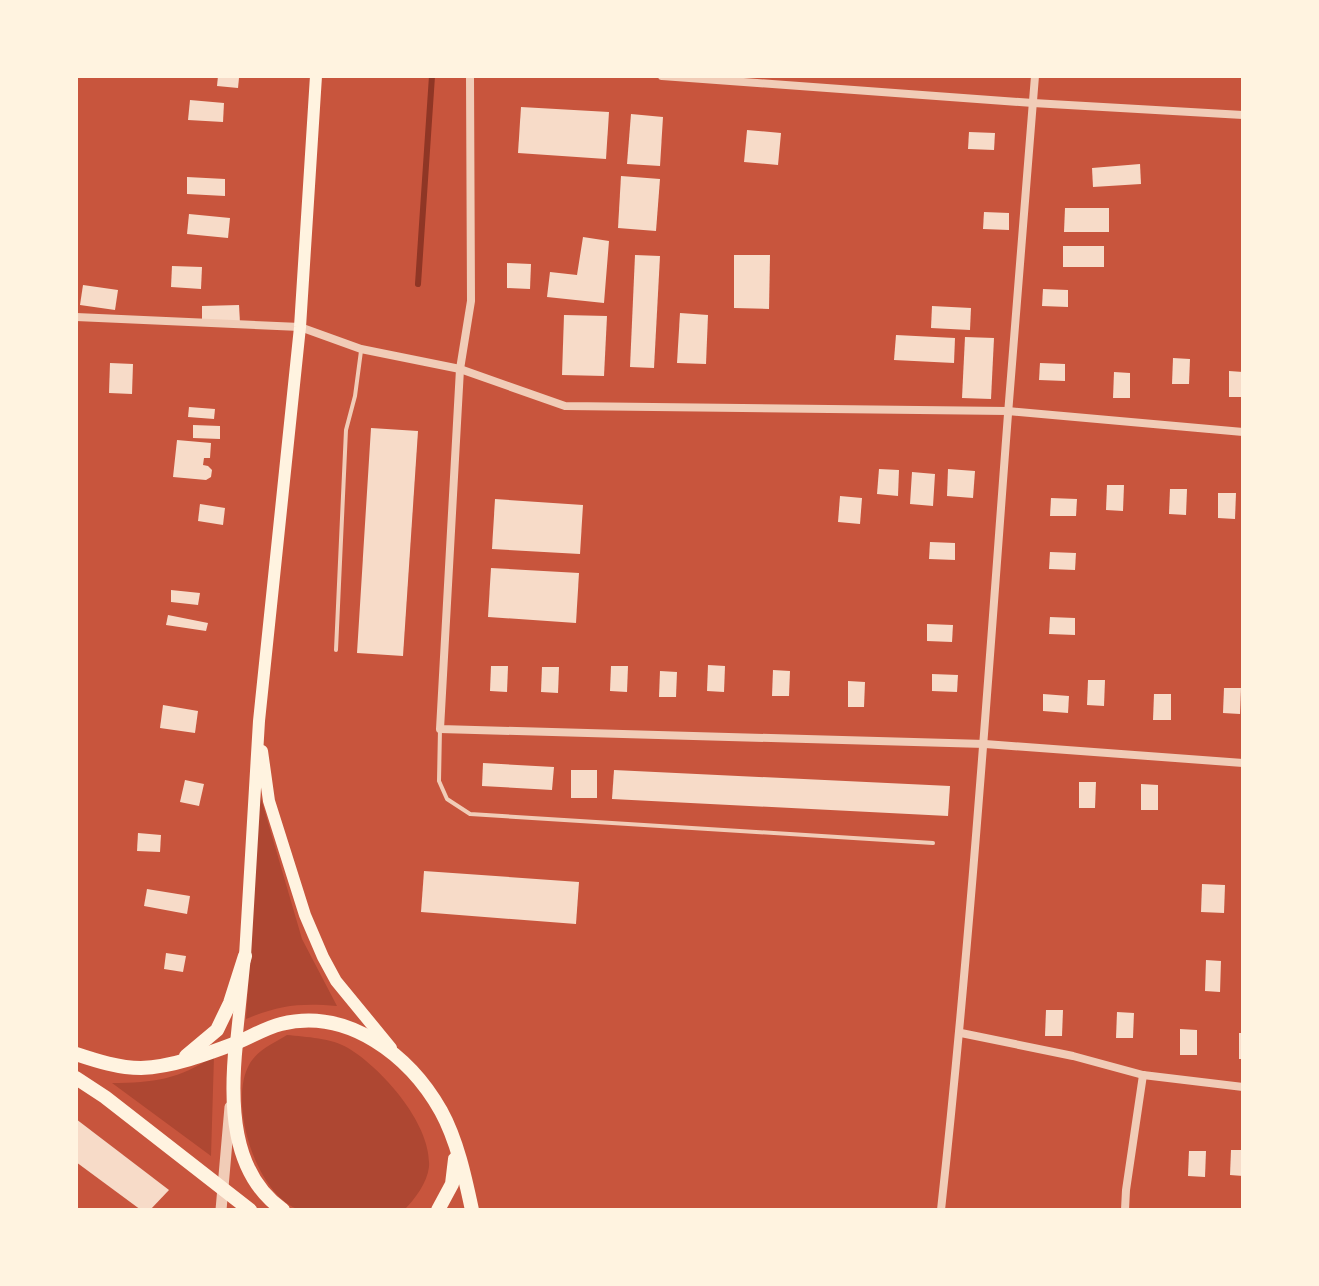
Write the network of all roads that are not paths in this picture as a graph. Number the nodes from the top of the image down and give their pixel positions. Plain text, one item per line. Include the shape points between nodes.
1 (316, 76) edge
2 (470, 76) edge
3 (662, 76) edge
4 (1035, 76) edge
5 (1033, 103) junction
6 (1243, 115) edge
7 (76, 317) edge
8 (300, 327) junction
9 (361, 349) junction
10 (460, 369) junction
11 (1008, 411) junction
12 (1243, 432) edge
13 (336, 650) dead end
14 (259, 721) junction
15 (440, 729) junction
16 (985, 744) junction
17 (1243, 763) edge
18 (933, 843) dead end
19 (245, 956) junction
20 (961, 1033) junction
21 (236, 1043) junction
22 (76, 1054) edge
23 (395, 1054) junction
24 (179, 1062) junction
25 (1143, 1075) junction
26 (76, 1078) edge
27 (232, 1081) junction
28 (1243, 1087) edge
29 (456, 1150) junction
30 (222, 1187) junction
31 (221, 1210) edge
32 (250, 1210) edge
33 (283, 1210) edge
34 (438, 1210) edge
35 (472, 1210) edge
36 (941, 1210) edge
37 (1125, 1210) edge

1 - 8 main road
2 - 10 street via 471,301
3 - 5 street
4 - 5 street
5 - 6 street
5 - 11 street
7 - 8 street
8 - 9 street
8 - 14 main road
9 - 10 street
9 - 13 lane via 346,430
10 - 11 street via 565,406
10 - 15 street
11 - 12 street
11 - 16 street
14 - 19 main road
14 - 23 main road via 269,801 314,937 336,981
15 - 16 street
15 - 18 lane via 439,781 447,799 470,814
16 - 17 street
16 - 20 street
19 - 21 main road
19 - 24 main road via 217,1030
20 - 25 street
20 - 36 street
21 - 23 main road via 281,1024 326,1022 350,1028
21 - 24 main road
21 - 27 main road
22 - 24 main road via 142,1068
23 - 29 main road via 431,1095
25 - 28 street
25 - 37 street
26 - 30 main road
27 - 30 street
27 - 33 main road via 244,1162 266,1198
29 - 34 main road via 452,1184
29 - 35 main road
30 - 31 street
30 - 32 main road

